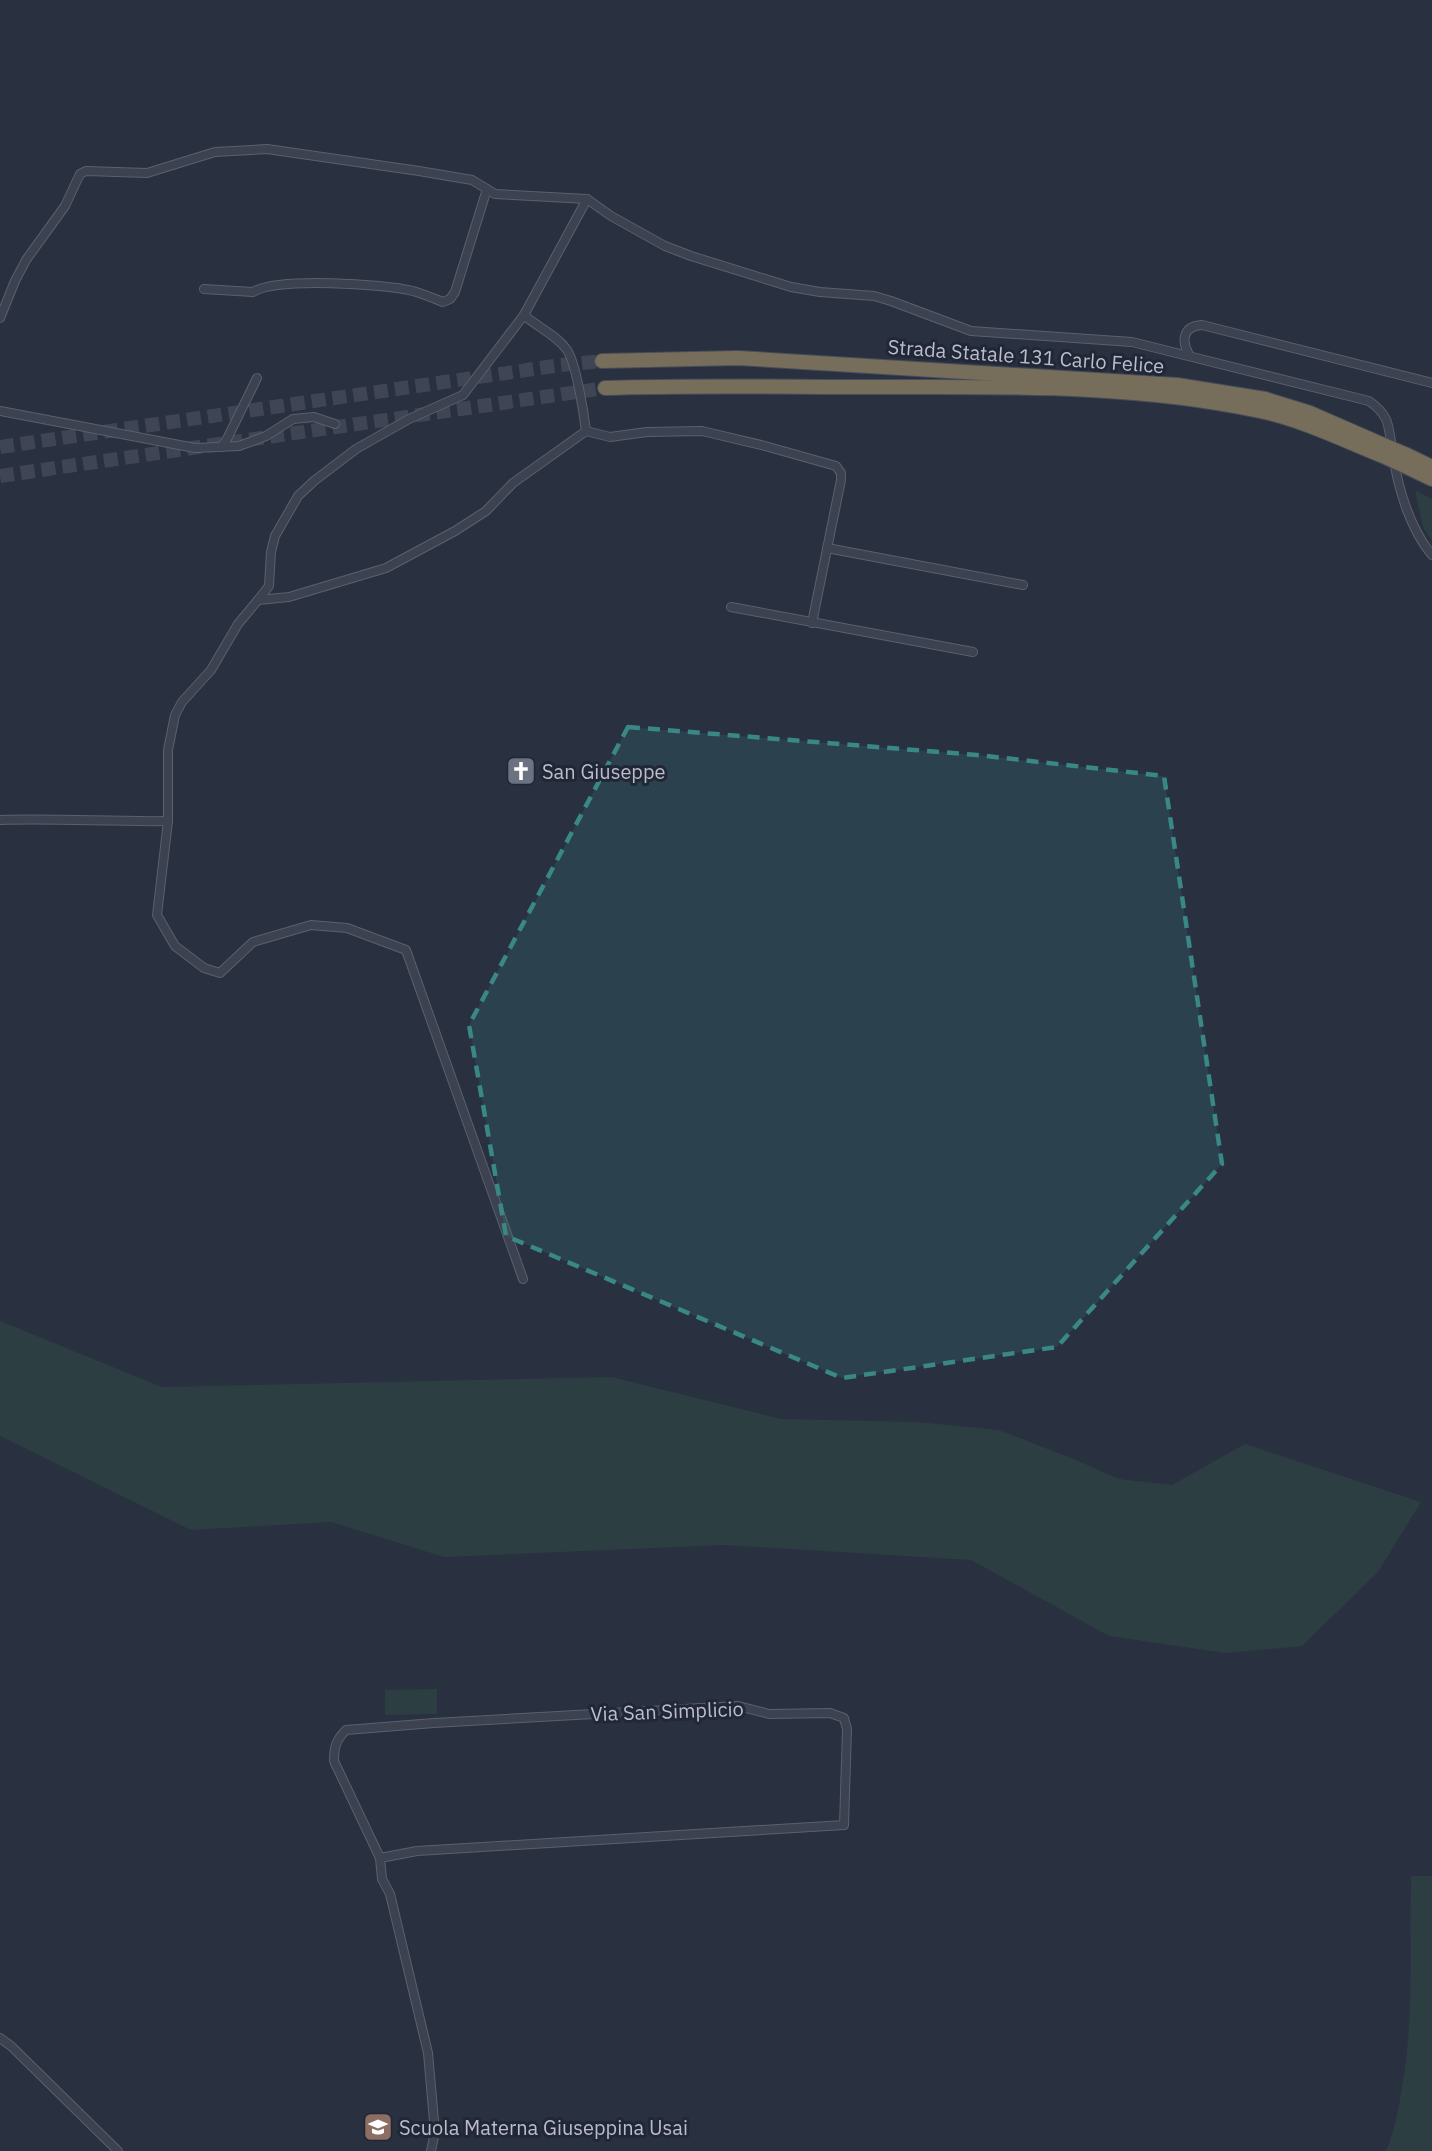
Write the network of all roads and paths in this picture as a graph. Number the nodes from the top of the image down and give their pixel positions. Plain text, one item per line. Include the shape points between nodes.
1 (487, 189) junction
2 (587, 199) junction
3 (204, 289) dead end
4 (524, 315) junction
5 (0, 318) edge
6 (1190, 356) junction
7 (602, 361) tunnel mouth
8 (257, 378) dead end
9 (1122, 381) junction
10 (1432, 383) edge
11 (605, 388) tunnel mouth
12 (1138, 393) junction
13 (0, 411) edge
14 (335, 424) dead end
15 (585, 431) junction
16 (221, 447) junction
17 (1382, 450) junction
18 (1407, 461) junction
19 (1432, 467) edge
20 (1432, 479) edge
21 (827, 548) junction
22 (1432, 555) edge
23 (1023, 585) dead end
24 (258, 600) junction
25 (731, 607) dead end
26 (812, 623) junction
27 (973, 652) dead end
28 (0, 820) edge
29 (168, 821) junction
30 (524, 1279) dead end
31 (380, 1858) junction
32 (0, 2038) edge
33 (118, 2151) edge
34 (431, 2151) edge

1 - 2 street via 495,194
1 - 3 street via 455,292 443,302 412,291 371,286 281,285 253,292
1 - 5 street via 472,180 267,149 215,152 147,173 86,171 80,174 65,206 26,260
2 - 4 street
2 - 6 street via 665,246 791,287 874,296 970,331 1132,342
4 - 15 street via 568,350 579,387
4 - 24 street via 463,395 356,449 298,496 275,536 269,586
6 - 10 street via 1185,336 1192,327 1202,325
6 - 22 street via 1369,401 1382,410 1408,510
7 - 9 highway, Strada Statale 131 Carlo Felice via 738,358
8 - 16 street
9 - 12 highway
9 - 17 highway, Strada Statale 131 Carlo Felice via 1265,399 1310,413
11 - 12 highway, Strada Statale 131 Carlo Felice via 982,387
12 - 17 highway, Strada Statale 131 Carlo Felice via 1262,411
13 - 16 street via 195,448
14 - 16 street via 314,417 293,419 266,436 239,446
15 - 21 street via 610,437 702,431 837,466 841,480
15 - 24 street via 513,483 486,511 386,568 289,597
17 - 18 highway, Strada Statale 131 Carlo Felice, bridge
18 - 19 highway, Strada Statale 131 Carlo Felice
18 - 20 highway, Strada Statale 131 Carlo Felice
21 - 23 street
21 - 26 street
24 - 29 street via 175,715 168,750
25 - 26 street
26 - 27 street
28 - 29 street
29 - 30 street via 157,915 175,946 204,968 220,973 253,942 311,925 347,928 406,950
31 - 31 street, Via San Simplicio via 417,1851 844,1824 848,1729 844,1718 830,1713 769,1714 738,1706 346,1730 334,1748 334,1761
31 - 34 street, Via San Simplicio via 382,1879 390,1894 428,2054 435,2132
32 - 33 street

